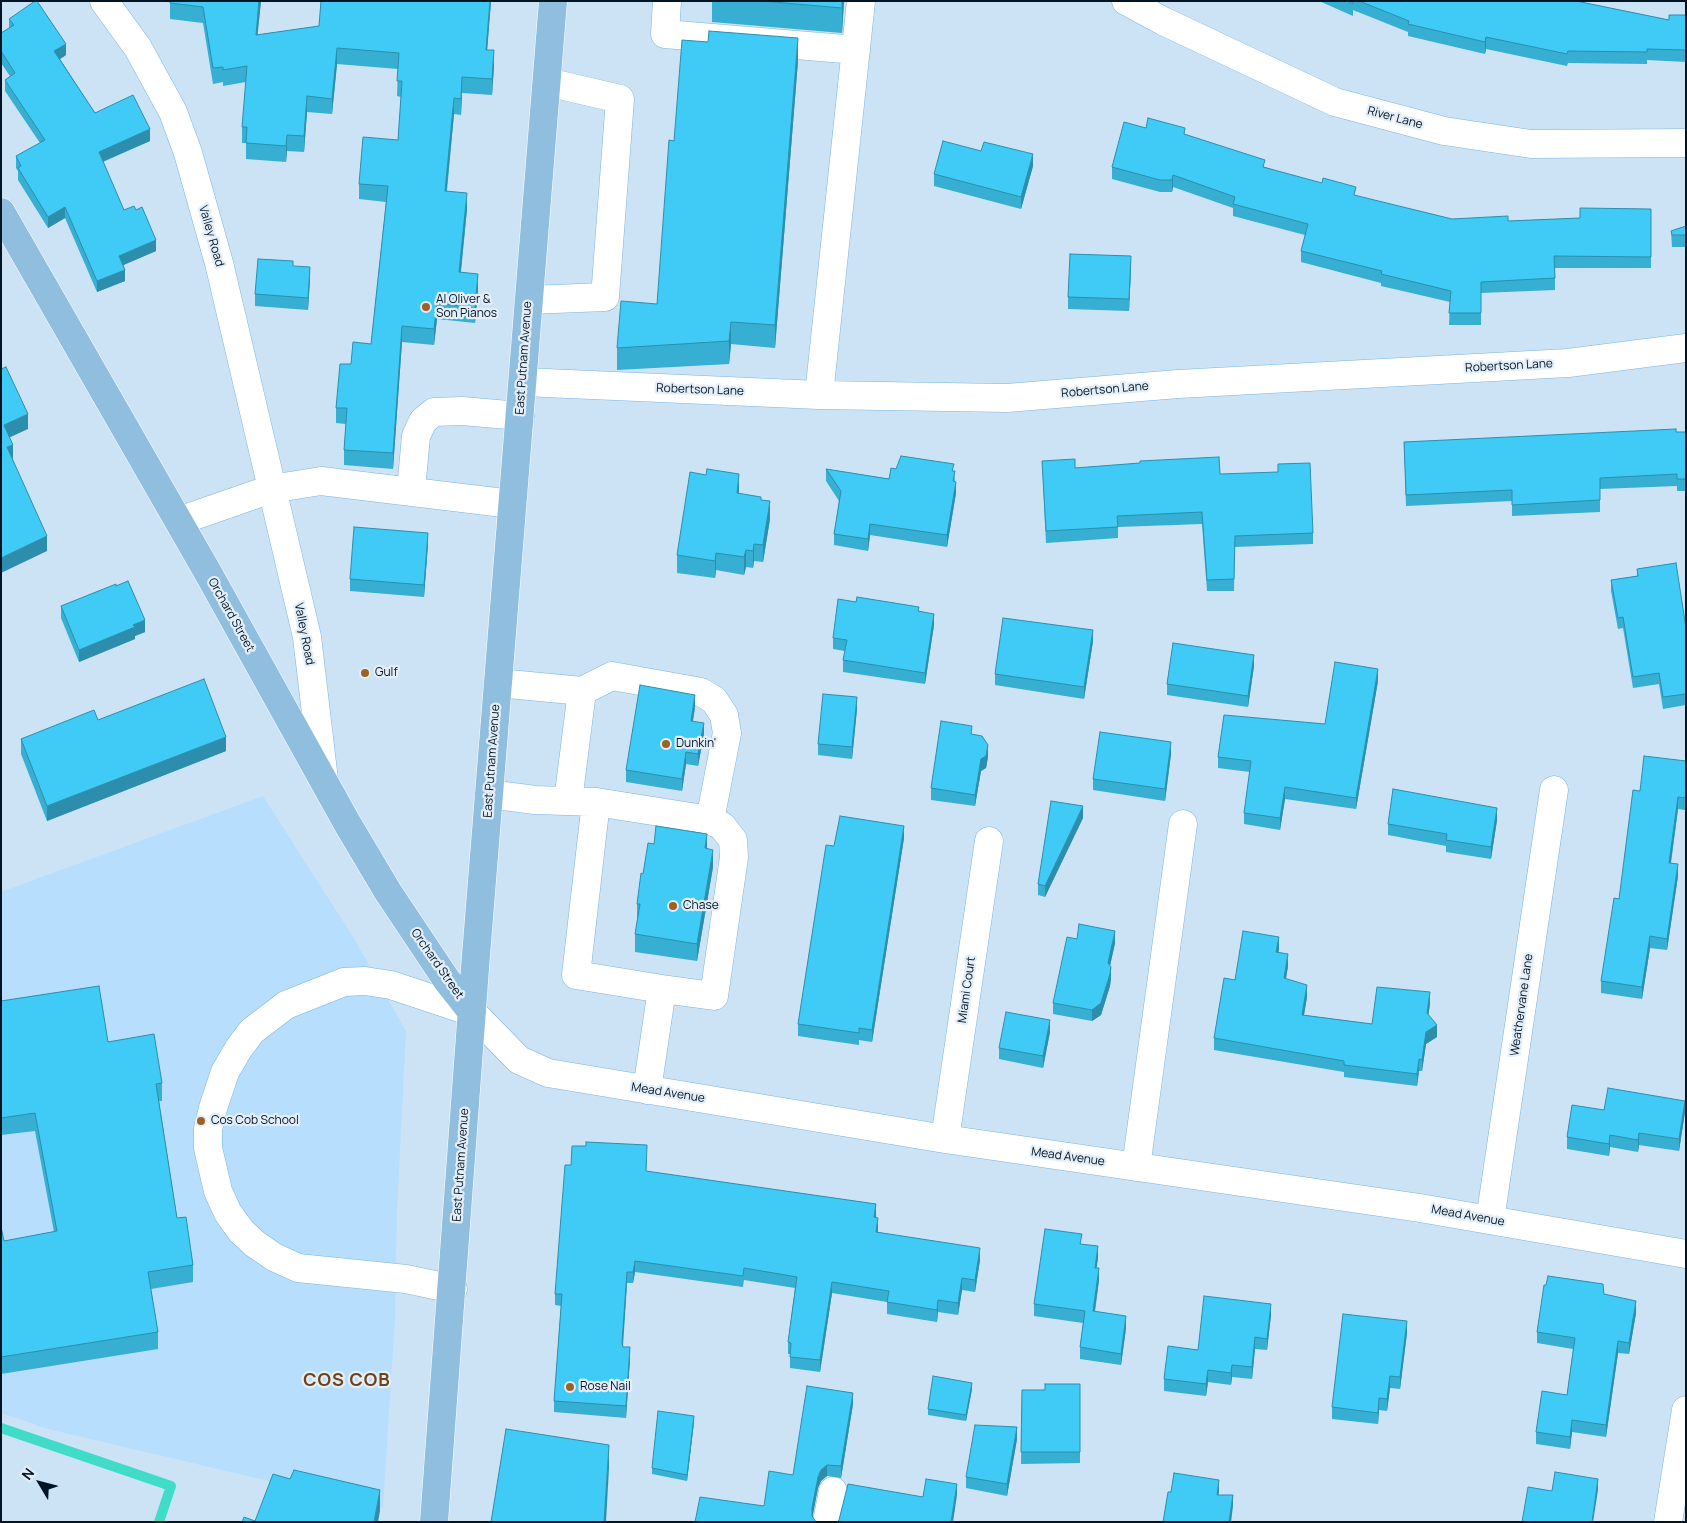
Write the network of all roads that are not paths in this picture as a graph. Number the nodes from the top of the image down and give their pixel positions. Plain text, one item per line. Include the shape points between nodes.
1 (104, 1) edge
2 (553, 1) edge
3 (668, 1) edge
4 (861, 1) edge
5 (1126, 1) edge
6 (856, 50) junction
7 (547, 82) junction
8 (1686, 143) edge
9 (1, 212) edge
10 (529, 300) junction
11 (1686, 348) edge
12 (523, 382) junction
13 (819, 395) junction
14 (520, 416) junction
15 (271, 489) junction
16 (411, 490) junction
17 (512, 504) junction
18 (178, 522) junction
19 (498, 682) junction
20 (582, 691) junction
21 (324, 780) junction
22 (1554, 790) dead end
23 (489, 794) junction
24 (568, 801) junction
25 (596, 802) junction
26 (710, 820) junction
27 (1183, 824) dead end
28 (989, 841) dead end
29 (662, 988) junction
30 (472, 1012) junction
31 (647, 1090) junction
32 (945, 1139) junction
33 (1136, 1168) junction
34 (1490, 1220) junction
35 (1686, 1254) edge
36 (453, 1289) junction
37 (1686, 1410) edge
38 (833, 1491) dead end
39 (434, 1522) edge
40 (827, 1522) edge
41 (1668, 1522) edge

1 - 15 street, Valley Road via 157,81 188,153 219,263
2 - 7 main road, East Putnam Avenue
3 - 6 street via 665,34
4 - 6 street
5 - 8 street, River Lane via 1335,102 1444,132 1531,144
6 - 13 street
7 - 10 main road, East Putnam Avenue
7 - 10 street via 620,99 605,297
9 - 18 main road, Orchard Street
10 - 12 main road, East Putnam Avenue
11 - 13 street, Robertson Lane via 1568,363 1178,384 1007,398
12 - 13 street, Robertson Lane
12 - 14 main road, East Putnam Avenue
14 - 16 street via 434,412 423,421 416,436
14 - 17 main road, East Putnam Avenue
15 - 16 street via 321,481
15 - 18 street
15 - 21 street, Valley Road via 307,637
16 - 17 street
17 - 19 main road, East Putnam Avenue
18 - 21 main road, Orchard Street
19 - 20 street
19 - 23 main road, East Putnam Avenue
20 - 24 street
20 - 26 street via 612,676 701,692 714,700 724,715 727,732
21 - 30 main road, Orchard Street via 388,892
22 - 34 street, Weathervane Lane
23 - 24 street
23 - 30 main road, East Putnam Avenue
24 - 25 street
25 - 26 street
25 - 29 street via 576,975
26 - 29 street via 722,826 733,840 734,857 714,996
27 - 33 street
28 - 32 street, Miami Court
29 - 31 street
30 - 31 street, Mead Avenue via 519,1060 548,1073
30 - 36 main road, East Putnam Avenue
30 - 36 street via 391,985 365,982 337,984 286,1005 252,1031 239,1048 226,1072 208,1129 212,1168 228,1213 241,1231 274,1257 298,1268 406,1279
31 - 32 street, Mead Avenue
32 - 33 street, Mead Avenue
33 - 34 street, Mead Avenue
34 - 35 street, Mead Avenue
36 - 39 main road, East Putnam Avenue
37 - 41 street
38 - 40 street

